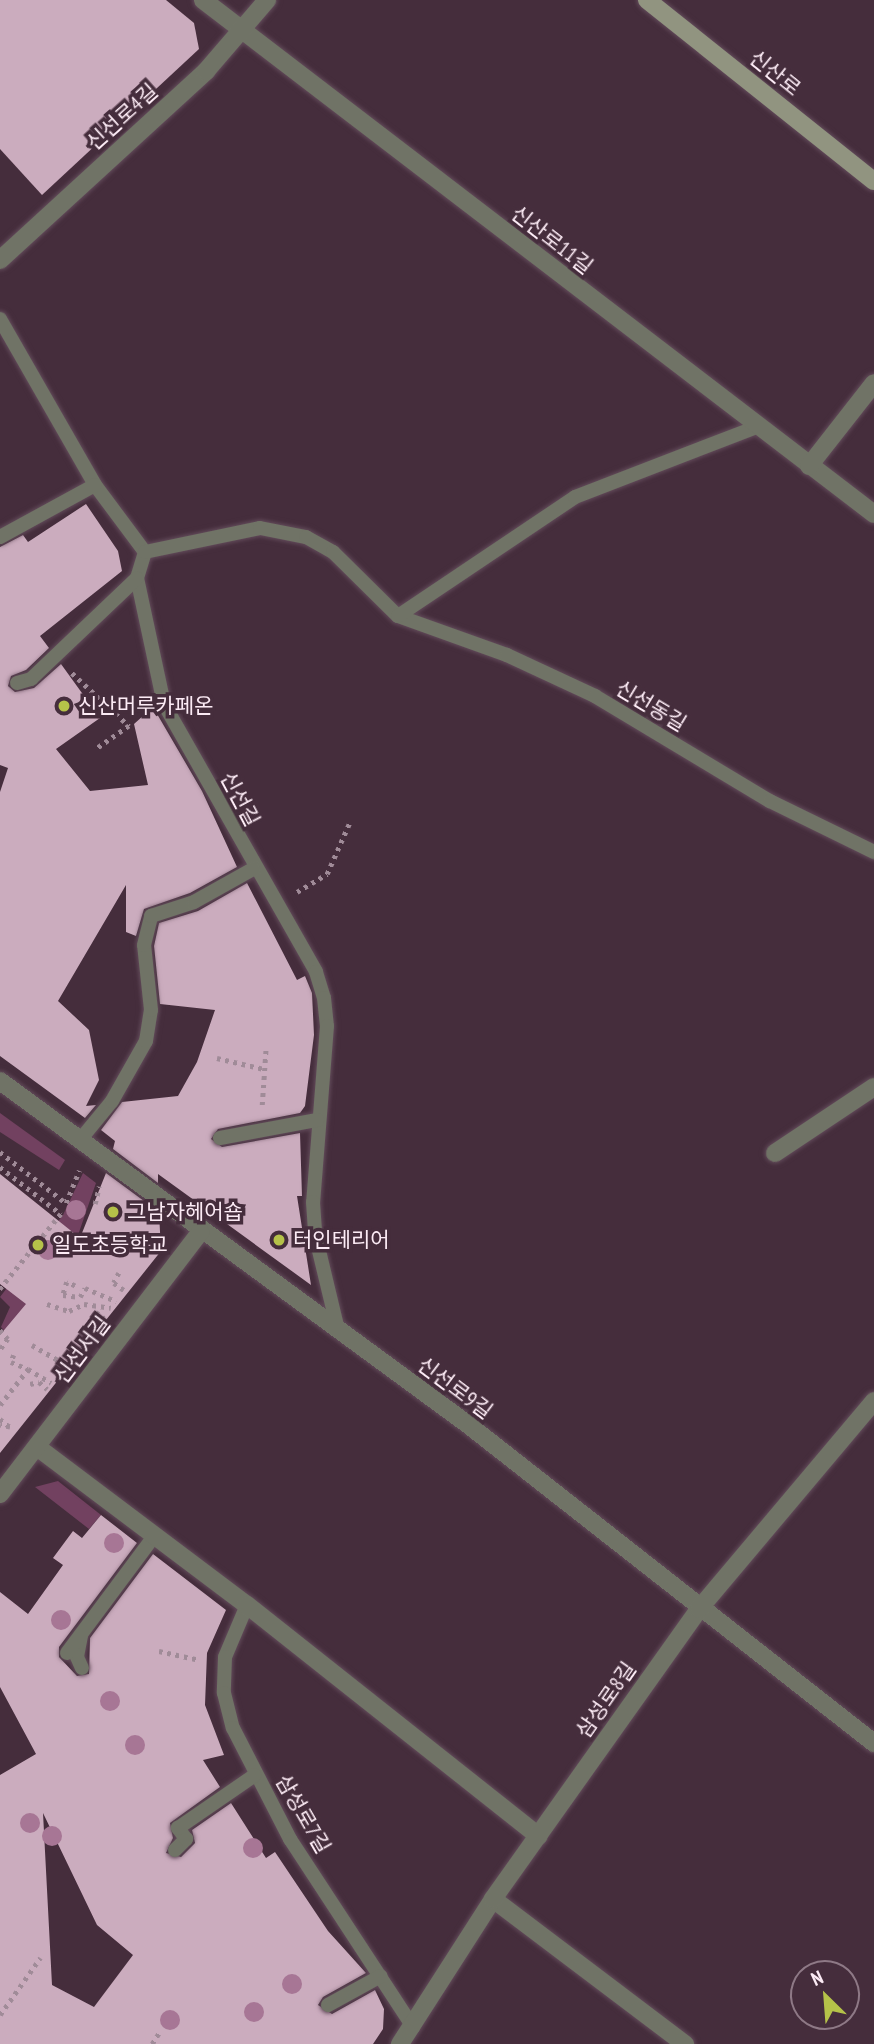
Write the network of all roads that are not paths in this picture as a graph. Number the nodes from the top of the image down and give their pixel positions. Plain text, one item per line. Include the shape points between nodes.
1 (203, 0) edge
2 (267, 0) edge
3 (648, 0) edge
4 (244, 32) junction
5 (874, 181) edge
6 (0, 260) edge
7 (0, 319) edge
8 (874, 383) edge
9 (757, 427) junction
10 (809, 466) junction
11 (95, 485) junction
12 (874, 514) edge
13 (0, 537) edge
14 (145, 552) junction
15 (137, 578) junction
16 (398, 616) junction
17 (17, 683) dead end
18 (874, 852) edge
19 (253, 869) junction
20 (0, 1081) edge
21 (874, 1087) edge
22 (317, 1120) junction
23 (220, 1138) dead end
24 (80, 1140) junction
25 (775, 1153) dead end
26 (200, 1232) junction
27 (338, 1330) junction
28 (874, 1401) edge
29 (867, 1424) edge
30 (37, 1447) junction
31 (0, 1494) edge
32 (155, 1535) junction
33 (247, 1605) junction
34 (699, 1609) junction
35 (81, 1634) junction
36 (67, 1653) dead end
37 (82, 1668) dead end
38 (874, 1743) edge
39 (255, 1775) junction
40 (537, 1836) junction
41 (175, 1850) dead end
42 (493, 1899) junction
43 (381, 1976) junction
44 (328, 2005) dead end
45 (412, 2027) junction
46 (400, 2044) edge
47 (685, 2044) edge

1 - 4 street, 신산로11길
2 - 4 street, 신선로4길
3 - 5 main road, 신산로
4 - 6 street, 신선로4길
4 - 9 street, 신산로11길
7 - 11 lane
8 - 10 street
9 - 10 street, 신산로11길
9 - 16 lane via 575,497
10 - 12 street, 신산로11길
11 - 13 lane
11 - 14 lane
14 - 15 lane, 신선길
14 - 16 lane, 신선동길 via 260,528 306,537 333,552
15 - 17 lane via 30,678
15 - 19 lane, 신선길 via 164,704
16 - 18 lane, 신선동길 via 507,655 595,696 770,801
19 - 22 lane, 신선길 via 316,972 324,998 327,1026
19 - 24 lane via 194,902 151,916 144,945 151,1010 146,1041 118,1091
20 - 24 street, 신선로9길
21 - 25 street
22 - 23 lane
22 - 27 lane, 신선길 via 315,1234
24 - 26 street, 신선로9길
26 - 27 street, 신선로9길
26 - 30 street, 신선서길
27 - 34 street, 신선로9길 via 466,1423
28 - 29 street, 삼성로8길
29 - 34 street, 삼성로8길
30 - 31 street, 신선서길
30 - 32 street
32 - 33 street
32 - 35 lane
33 - 39 lane, 삼성로7길 via 225,1661 224,1693 233,1728
33 - 40 street
34 - 38 street, 신선로9길
34 - 40 street, 삼성로8길
35 - 36 lane
35 - 37 lane via 77,1657
39 - 41 lane via 178,1828 186,1839
39 - 43 lane, 삼성로7길 via 290,1839
40 - 42 street, 삼성로8길
42 - 45 street, 삼성로8길
42 - 47 street
43 - 44 lane
43 - 45 lane, 삼성로7길
45 - 46 street, 삼성로8길

